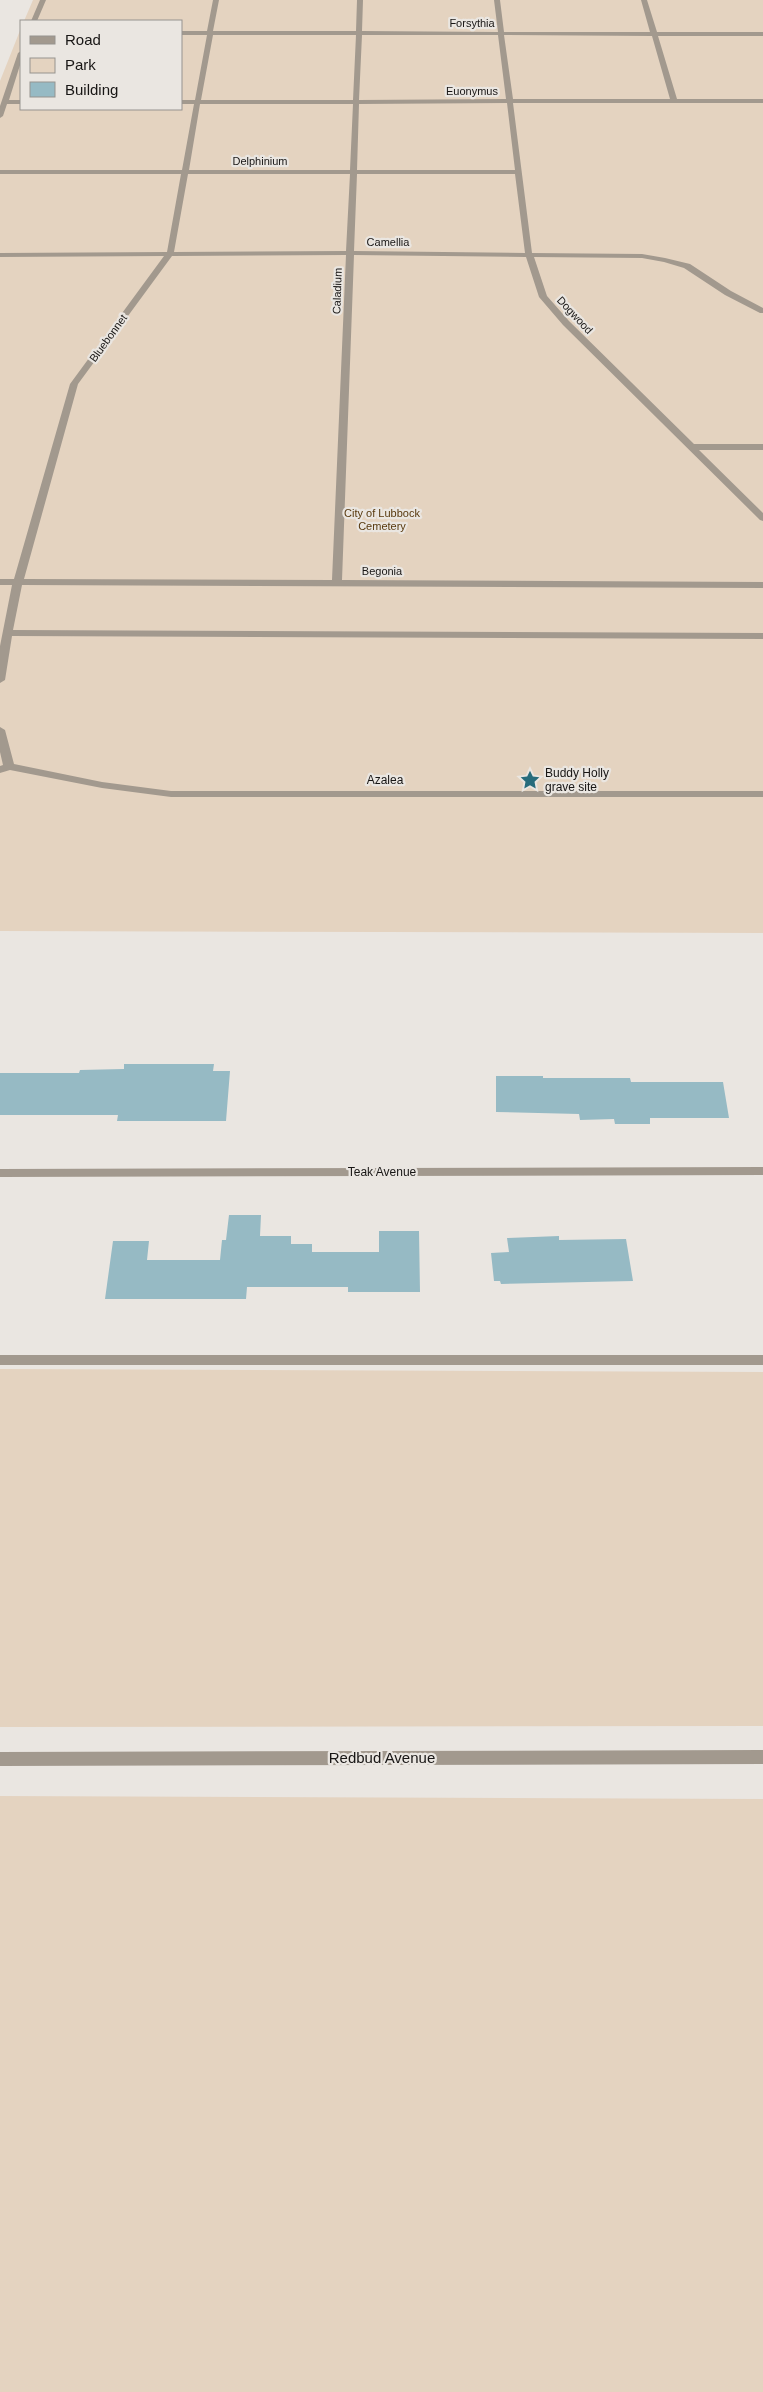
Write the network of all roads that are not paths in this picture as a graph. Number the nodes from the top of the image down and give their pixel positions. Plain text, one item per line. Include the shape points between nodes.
1 (43, 0) edge
2 (216, 0) edge
3 (360, 0) edge
4 (497, 0) edge
5 (644, 0) edge
6 (34, 20) edge
7 (182, 33) edge
8 (210, 33) junction
9 (358, 33) junction
10 (501, 33) junction
11 (654, 34) junction
12 (763, 34) edge
13 (20, 57) edge
14 (510, 101) junction
15 (674, 101) junction
16 (763, 101) edge
17 (5, 102) junction
18 (20, 102) edge
19 (182, 102) edge
20 (197, 102) junction
21 (356, 102) junction
22 (0, 116) edge
23 (0, 172) edge
24 (519, 172) junction
25 (184, 173) junction
26 (353, 173) junction
27 (350, 253) junction
28 (170, 254) junction
29 (0, 255) edge
30 (529, 255) junction
31 (763, 311) edge
32 (763, 447) edge
33 (692, 448) junction
34 (763, 518) edge
35 (0, 582) edge
36 (18, 582) junction
37 (337, 583) junction
38 (763, 585) edge
39 (7, 633) junction
40 (763, 636) edge
41 (0, 680) edge
42 (0, 730) edge
43 (4, 768) edge
44 (763, 794) edge
45 (763, 1171) edge
46 (0, 1173) edge
47 (0, 1360) edge
48 (763, 1360) edge
49 (763, 1757) edge
50 (0, 1759) edge

1 - 6 street
2 - 8 street, Bluebonnet
3 - 9 street, Caladium
4 - 10 street, Dogwood
5 - 11 street
7 - 8 lane, Forsythia
8 - 9 lane, Forsythia
8 - 20 street, Bluebonnet
9 - 10 lane, Forsythia
9 - 21 street, Caladium
10 - 11 lane, Forsythia
10 - 14 street, Dogwood
11 - 12 lane, Forsythia
11 - 15 street
13 - 17 street
14 - 15 street, Euonymus
14 - 21 street, Euonymus
14 - 24 street, Dogwood
15 - 16 street, Euonymus
17 - 18 street
17 - 22 street
19 - 20 street, Euonymus
20 - 21 street, Euonymus
20 - 25 street, Bluebonnet
21 - 26 street, Caladium
23 - 25 street, Delphinium
24 - 26 street, Delphinium
24 - 30 street, Dogwood
25 - 26 street, Delphinium
25 - 28 street, Bluebonnet
26 - 27 street, Caladium
27 - 28 street, Camellia
27 - 30 street, Camellia
27 - 37 street, Caladium
28 - 29 street, Camellia
28 - 36 street, Bluebonnet via 74,384
30 - 31 street, Camellia via 615,255 666,260 687,266
30 - 33 street, Dogwood via 543,297
32 - 33 street
33 - 34 street, Dogwood
35 - 36 street, Begonia
36 - 37 street, Begonia
36 - 39 street, Bluebonnet
37 - 38 street, Begonia
39 - 40 street
39 - 41 street, Bluebonnet
42 - 43 street
43 - 44 street, Azalea via 102,786 171,794
45 - 46 street, Teak Avenue
47 - 48 street
49 - 50 street, Redbud Avenue

